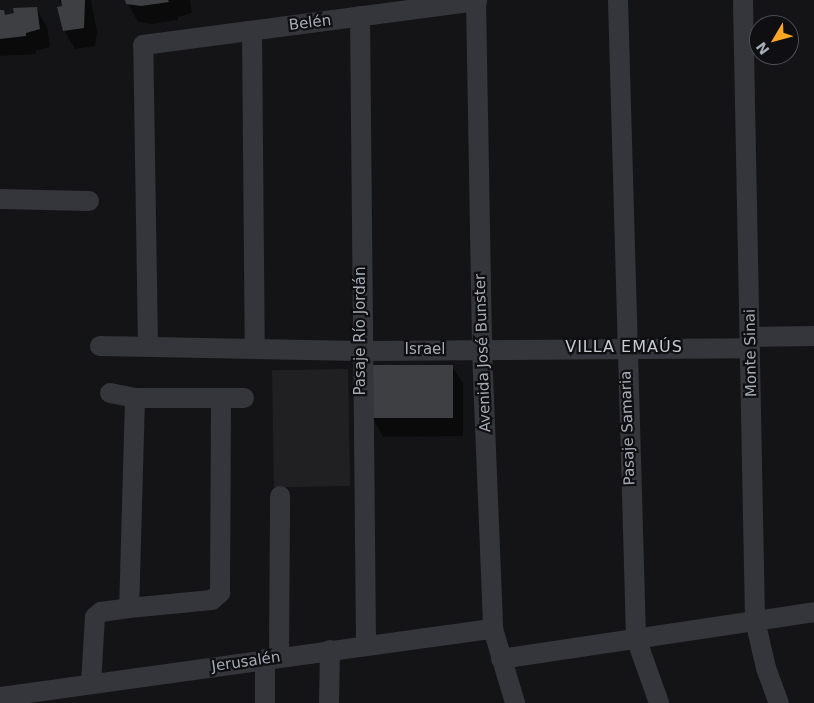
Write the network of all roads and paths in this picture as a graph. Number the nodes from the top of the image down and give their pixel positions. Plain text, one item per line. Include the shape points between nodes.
1 (618, 0) edge
2 (743, 0) edge
3 (477, 1) edge
4 (360, 16) junction
5 (252, 31) junction
6 (0, 200) edge
7 (89, 201) dead end
8 (814, 336) edge
9 (750, 343) junction
10 (100, 346) dead end
11 (148, 347) junction
12 (255, 348) junction
13 (626, 349) junction
14 (482, 350) junction
15 (361, 351) junction
16 (110, 393) dead end
17 (135, 398) junction
18 (244, 398) dead end
19 (221, 399) junction
20 (280, 496) dead end
21 (129, 608) junction
22 (814, 612) edge
23 (755, 620) junction
24 (493, 630) junction
25 (636, 638) junction
26 (366, 645) junction
27 (330, 650) junction
28 (272, 658) junction
29 (501, 659) junction
30 (92, 684) junction
31 (0, 697) edge
32 (266, 703) edge
33 (329, 703) edge
34 (515, 703) edge
35 (659, 703) edge
36 (779, 703) edge

1 - 13 street, Pasaje Samaria
2 - 9 street, Monte Sinai
3 - 4 street, Belén
3 - 14 street, Avenida José Bunster
4 - 5 street, Belén
4 - 15 street, Pasaje Río Jordán
5 - 11 street, Belén via 143,45
5 - 12 street
6 - 7 street
8 - 9 street, Israel
9 - 13 street, Israel
9 - 23 street, Monte Sinai
10 - 11 street, Israel
11 - 12 street, Israel
12 - 15 street, Israel
13 - 14 street, Israel
13 - 25 street, Pasaje Samaria
14 - 15 street, Israel
14 - 24 street, Avenida José Bunster
15 - 26 street, Pasaje Río Jordán
16 - 17 street
17 - 19 street
17 - 21 street
18 - 19 street
19 - 21 street via 220,593 212,600
20 - 28 street
21 - 30 street via 101,612 95,617
22 - 23 street
23 - 25 street
23 - 36 street, Monte Sinai via 766,668
24 - 26 street, Jerusalén
24 - 29 street, Avenida José Bunster
25 - 29 street
25 - 35 street, Pasaje Samaria
26 - 27 street, Jerusalén
27 - 28 street, Jerusalén
27 - 33 street
28 - 30 street, Jerusalén
28 - 32 street
29 - 34 street, Avenida José Bunster
30 - 31 street, Jerusalén

